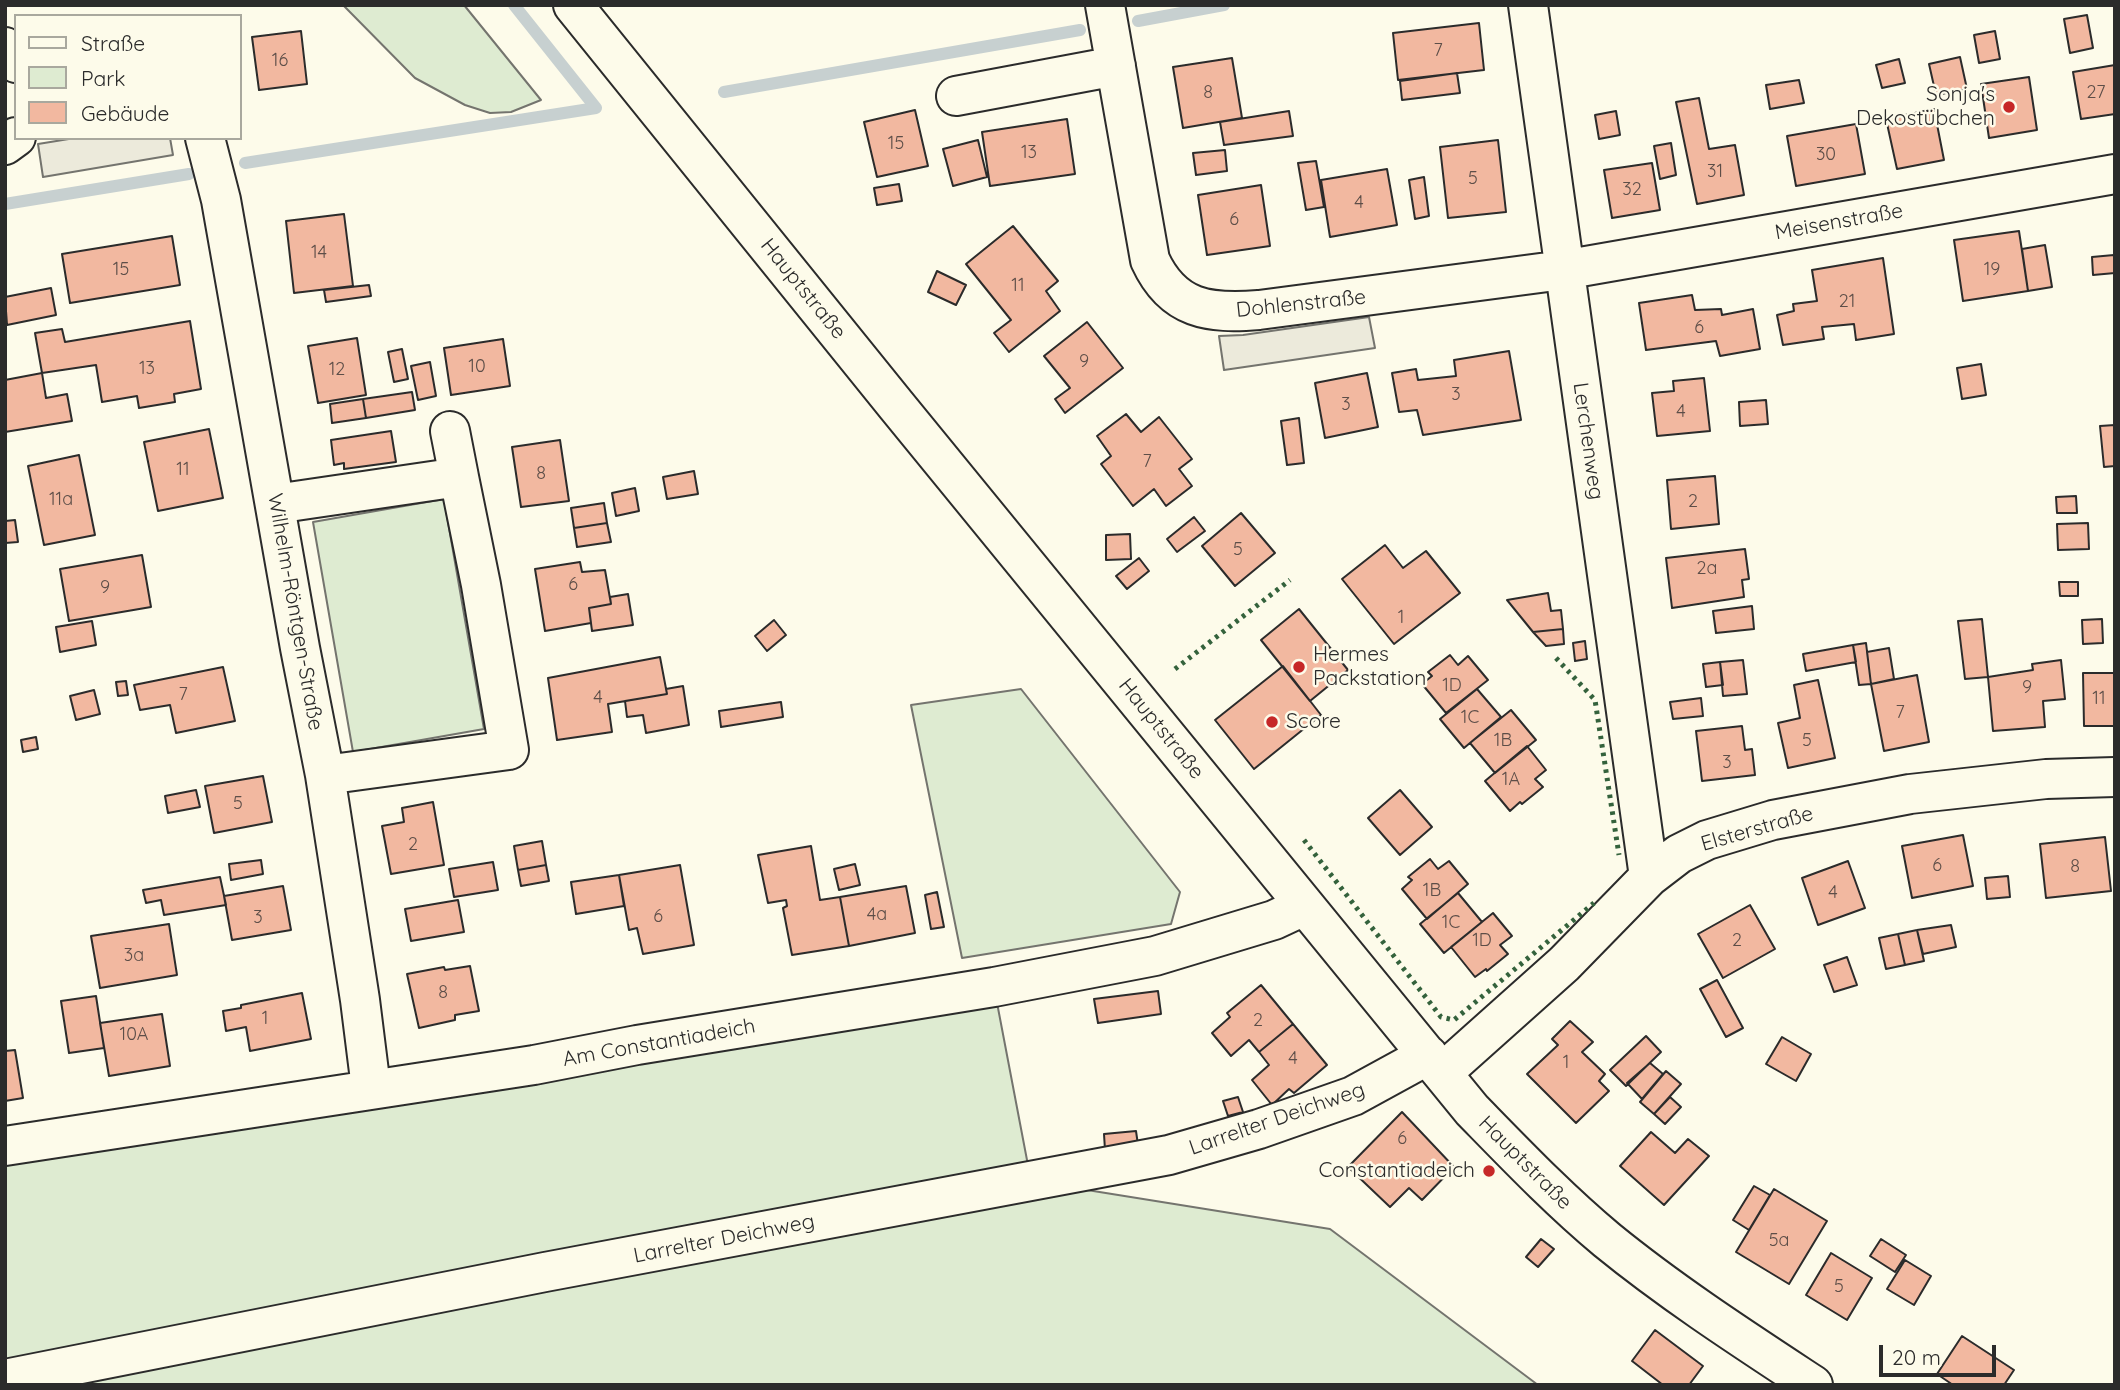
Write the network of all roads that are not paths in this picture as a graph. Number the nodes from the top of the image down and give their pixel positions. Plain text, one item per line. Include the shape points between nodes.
1 (573, 5) edge
2 (1105, 5) edge
3 (1528, 5) edge
4 (1116, 66) junction
5 (956, 96) dead end
6 (205, 140) edge
7 (2115, 174) edge
8 (1563, 270) junction
9 (450, 431) dead end
10 (459, 477) junction
11 (275, 504) junction
12 (325, 775) junction
13 (2115, 777) edge
14 (1649, 877) junction
15 (1304, 906) junction
16 (1435, 1064) junction
17 (371, 1088) junction
18 (5, 1146) edge
19 (5, 1379) edge
20 (1813, 1385) edge

1 - 15 street, Hauptstraße
2 - 4 street, Dohlenstraße
3 - 8 street, Lerchenweg
4 - 5 street
4 - 8 street, Dohlenstraße via 1150,260 1172,293 1191,304 1229,313
6 - 11 street, Wilhelm-Röntgen-Straße
7 - 8 street, Meisenstraße
8 - 14 street, Lerchenweg
9 - 10 street
10 - 11 street
10 - 12 street via 509,750
11 - 12 street, Wilhelm-Röntgen-Straße
12 - 17 street, Wilhelm-Röntgen-Straße
13 - 14 street, Elsterstraße via 1972,786 1773,820 1707,840
14 - 16 street, Elsterstraße via 1564,964
15 - 16 street, Hauptstraße
15 - 17 street, Am Constantiadeich via 1274,920 1155,956 981,990
16 - 19 street, Larrelter Deichweg via 1259,1129 1169,1155
16 - 20 street, Hauptstraße via 1511,1150 1608,1241
17 - 18 street, Am Constantiadeich

